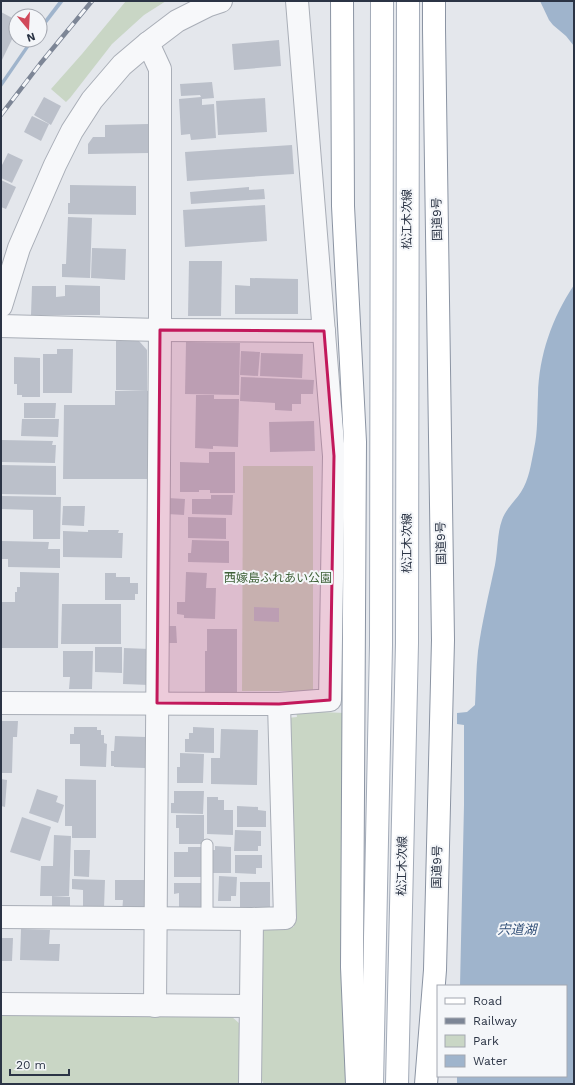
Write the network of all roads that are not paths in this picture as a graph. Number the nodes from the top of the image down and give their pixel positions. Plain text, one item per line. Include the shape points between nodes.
1 (221, 1) edge
2 (297, 1) edge
3 (342, 1) edge
4 (382, 1) edge
5 (408, 1) edge
6 (434, 1) edge
7 (148, 43) junction
8 (1, 306) edge
9 (1, 326) edge
10 (160, 330) junction
11 (324, 331) junction
12 (1, 703) edge
13 (157, 703) junction
14 (279, 704) junction
15 (207, 845) dead end
16 (1, 917) edge
17 (156, 918) junction
18 (206, 918) junction
19 (252, 919) junction
20 (1, 1004) edge
21 (155, 1006) junction
22 (250, 1006) junction
23 (250, 1084) edge
24 (356, 1084) edge
25 (372, 1084) edge
26 (397, 1084) edge
27 (426, 1084) edge

1 - 7 street via 209,4 178,21
2 - 11 street
3 - 24 main road via 343,206 355,442 352,967
4 - 25 main road via 381,645
5 - 26 main road, 松江木次線 via 407,644
6 - 27 main road, 国道9号 via 443,640 435,970
7 - 8 street via 122,65 92,100 72,131 20,248
7 - 10 street via 160,69
9 - 10 street
10 - 11 street
10 - 13 street
11 - 14 street via 334,456 330,700
12 - 13 street
13 - 14 street
13 - 17 street
14 - 19 street via 285,918
15 - 18 lane
16 - 17 street
17 - 18 street
17 - 21 street
18 - 19 street
19 - 22 street
20 - 21 street
21 - 22 street
22 - 23 street

